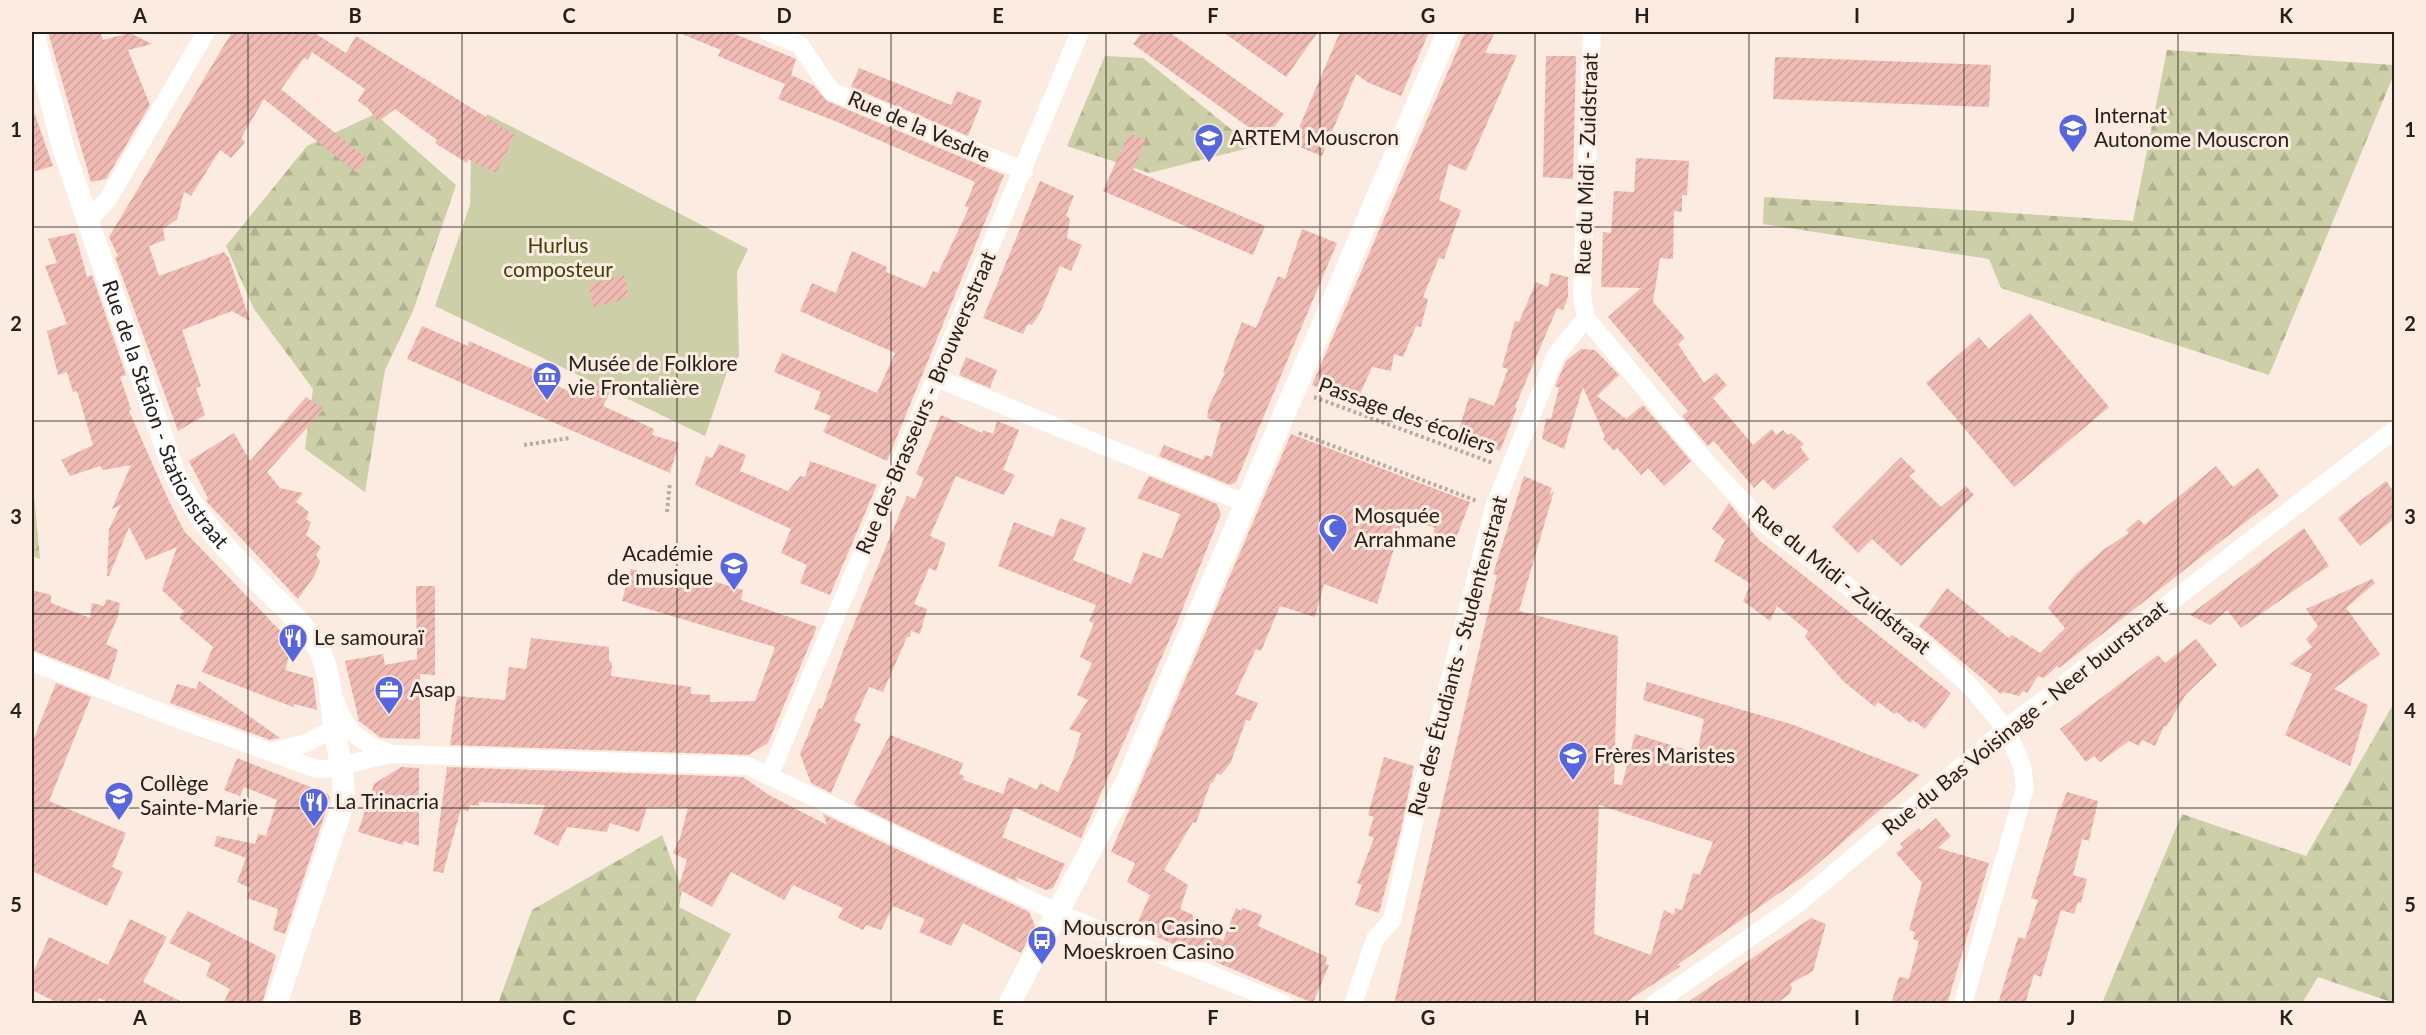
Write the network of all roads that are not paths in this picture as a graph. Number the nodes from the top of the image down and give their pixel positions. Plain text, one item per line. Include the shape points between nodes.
1 (33, 32) edge
2 (206, 32) edge
3 (768, 32) edge
4 (1080, 32) edge
5 (1448, 32) edge
6 (1592, 32) edge
7 (1024, 171) junction
8 (88, 221) junction
9 (1586, 318) junction
10 (936, 378) junction
11 (2394, 430) edge
12 (1245, 503) junction
13 (32, 662) edge
14 (332, 691) junction
15 (334, 728) junction
16 (2006, 729) junction
17 (270, 752) junction
18 (393, 754) junction
19 (341, 766) junction
20 (770, 774) junction
21 (1058, 913) junction
22 (276, 1004) edge
23 (1009, 1004) edge
24 (1284, 1004) edge
25 (1353, 1004) edge
26 (1654, 1004) edge
27 (1963, 1004) edge

1 - 8 street, Rue de la Station - Stationstraat
2 - 8 street via 108,199
3 - 7 street, Rue de la Vesdre via 800,45 831,91
4 - 7 street, Rue des Brasseurs - Brouwersstraat
5 - 12 street
6 - 9 street, Rue du Midi - Zuidstraat via 1582,295
7 - 10 street, Rue des Brasseurs - Brouwersstraat
8 - 14 street, Rue de la Station - Stationstraat via 181,487 212,534 311,637 323,659
9 - 16 street, Rue du Midi - Zuidstraat via 1706,462 1762,522 1916,638 1971,687
9 - 25 street, Rue des Étudiants - Studentenstraat via 1556,355 1494,507 1421,790 1392,920 1375,939
10 - 12 street
10 - 20 street, Rue des Brasseurs - Brouwersstraat
11 - 16 street, Rue du Bas Voisinage - Neer buurstraat
12 - 21 street via 1126,783
13 - 17 street
14 - 15 street, Rue de la Station - Stationstraat
14 - 18 street via 342,719 353,735 367,745
15 - 17 street via 307,743
15 - 19 street, Rue de la Station - Stationstraat
16 - 26 street, Rue du Bas Voisinage - Neer buurstraat via 1795,906
16 - 27 street, Rue du Midi - Zuidstraat via 2022,766 2025,788
17 - 19 street via 317,769
18 - 19 street
18 - 20 street via 724,764 748,766
19 - 22 street, Rue de la Station - Stationstraat via 343,804
20 - 21 street
21 - 23 street
21 - 24 street

